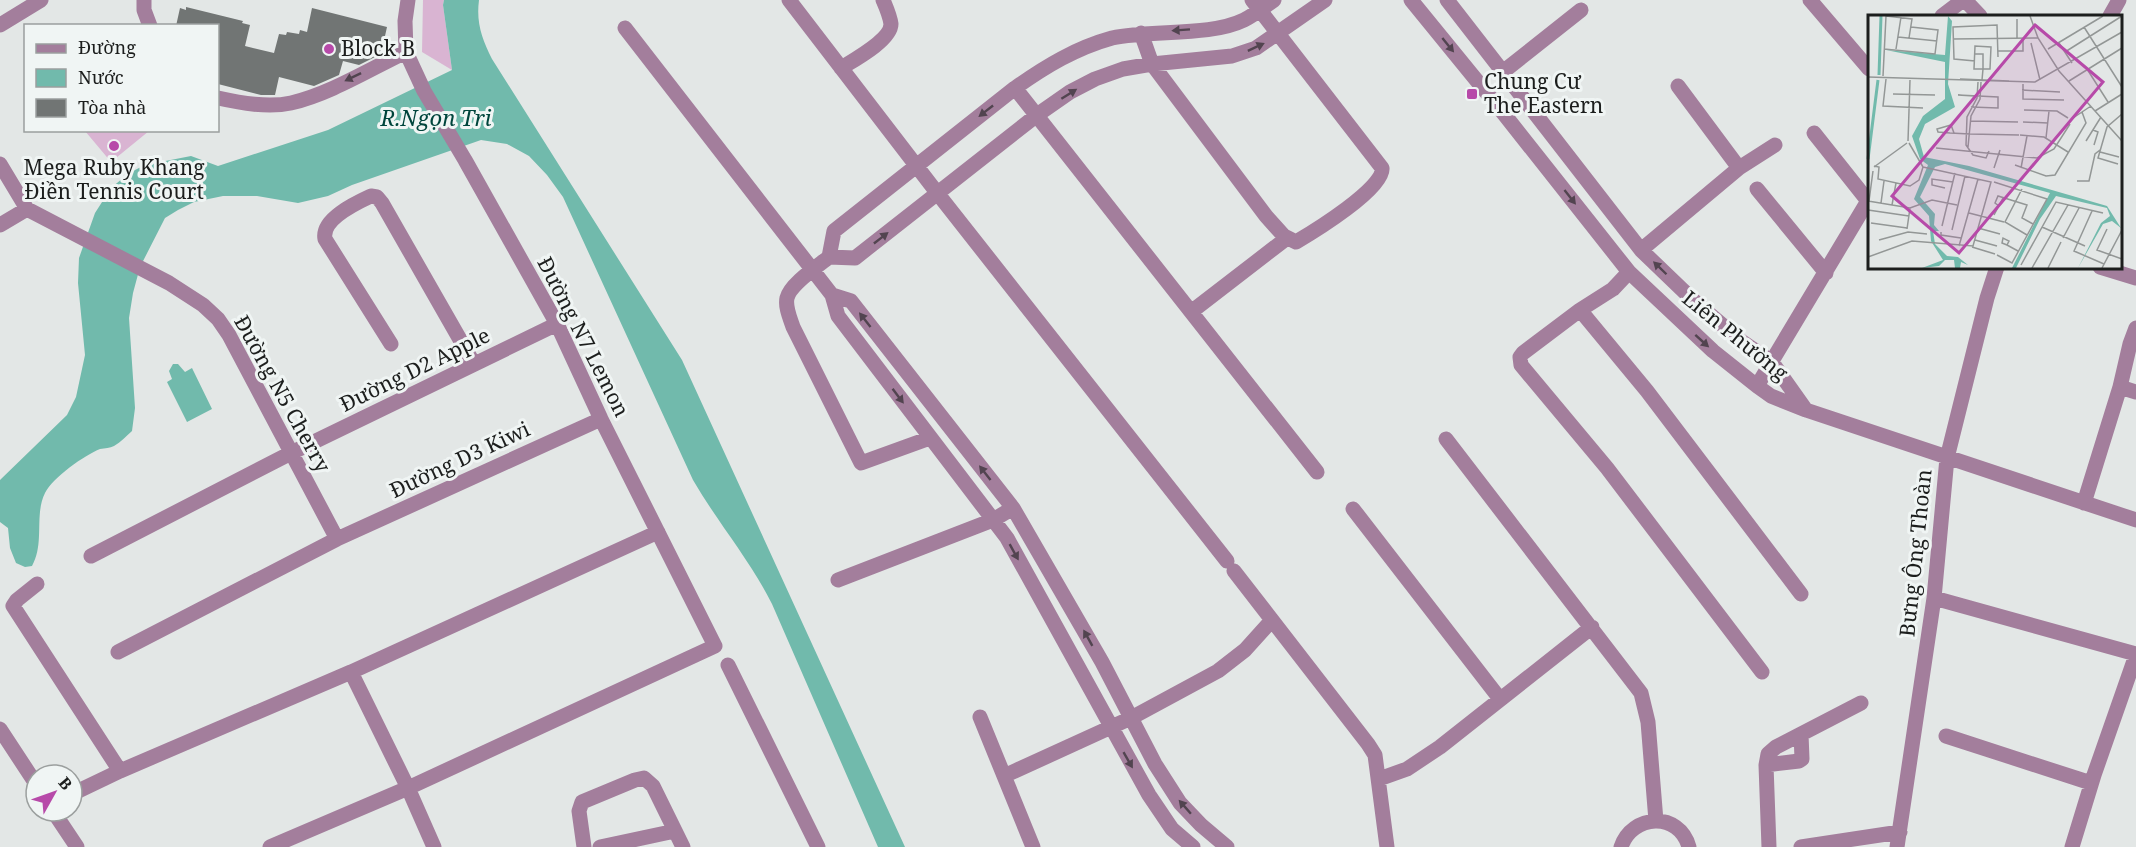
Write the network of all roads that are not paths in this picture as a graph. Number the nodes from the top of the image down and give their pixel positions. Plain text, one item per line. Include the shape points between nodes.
1 (41, 0) edge
2 (144, 0) edge
3 (408, 0) edge
4 (789, 0) edge
5 (883, 0) edge
6 (1274, 0) edge
7 (1325, 0) edge
8 (1411, 0) edge
9 (1447, 0) edge
10 (1810, 0) edge
11 (1964, 0) edge
12 (2119, 0) edge
13 (1256, 5) edge
14 (1581, 10) dead end
15 (1943, 15) edge
16 (1979, 15) edge
17 (2111, 15) edge
18 (149, 24) edge
19 (0, 25) edge
20 (625, 28) dead end
21 (1141, 33) junction
22 (1279, 34) junction
23 (406, 52) junction
24 (1152, 64) junction
25 (1868, 68) edge
26 (841, 69) junction
27 (1504, 71) junction
28 (1678, 86) dead end
29 (1015, 88) junction
30 (219, 98) edge
31 (1037, 115) junction
32 (1814, 133) dead end
33 (1775, 144) dead end
34 (0, 164) edge
35 (917, 165) junction
36 (1739, 168) junction
37 (1757, 189) dead end
38 (938, 194) junction
39 (1868, 199) edge
40 (1868, 202) edge
41 (27, 209) junction
42 (0, 225) edge
43 (1287, 238) junction
44 (1641, 250) junction
45 (829, 257) junction
46 (1997, 268) edge
47 (2103, 268) edge
48 (813, 270) junction
49 (1629, 272) junction
50 (1826, 273) junction
51 (2136, 278) edge
52 (832, 295) junction
53 (1580, 310) junction
54 (1191, 312) junction
55 (557, 324) junction
56 (2136, 328) edge
57 (391, 344) dead end
58 (1772, 362) junction
59 (474, 364) junction
60 (1757, 386) junction
61 (2120, 387) junction
62 (2136, 392) edge
63 (1806, 410) junction
64 (601, 419) junction
65 (930, 438) junction
66 (1446, 439) dead end
67 (291, 453) junction
68 (1947, 458) junction
69 (1317, 472) dead end
70 (2084, 503) junction
71 (1013, 508) junction
72 (1353, 509) dead end
73 (993, 520) junction
74 (2136, 520) edge
75 (658, 532) junction
76 (337, 539) junction
77 (91, 556) dead end
78 (838, 580) dead end
79 (38, 584) dead end
80 (1801, 594) dead end
81 (1934, 598) junction
82 (1272, 620) junction
83 (1592, 627) junction
84 (118, 652) dead end
85 (2136, 655) edge
86 (728, 665) dead end
87 (351, 672) junction
88 (1762, 672) dead end
89 (1500, 699) junction
90 (1861, 704) dead end
91 (980, 717) dead end
92 (1131, 718) junction
93 (1110, 727) junction
94 (0, 729) edge
95 (1801, 734) junction
96 (1946, 736) dead end
97 (1766, 765) junction
98 (24, 766) edge
99 (120, 771) junction
100 (1004, 776) junction
101 (1379, 779) junction
102 (2091, 783) junction
103 (84, 788) edge
104 (408, 788) junction
105 (1656, 821) junction
106 (61, 823) edge
107 (675, 831) junction
108 (1898, 839) edge
109 (296, 842) edge
110 (77, 847) edge
111 (270, 847) edge
112 (434, 847) edge
113 (584, 847) edge
114 (600, 847) edge
115 (682, 847) edge
116 (818, 847) edge
117 (1033, 847) edge
118 (1193, 847) edge
119 (1227, 847) edge
120 (1387, 847) edge
121 (1621, 847) edge
122 (1689, 847) edge
123 (1769, 847) edge
124 (1802, 847) edge
125 (2072, 847) edge

1 - 19 street
2 - 18 street
3 - 23 street
4 - 26 street
5 - 26 street via 891,24 889,34
6 - 13 street
7 - 22 street
8 -> 49 street, Liên Phường
9 - 27 street, Liên Phường
10 - 25 street
11 - 15 street
11 - 16 street
12 - 17 street
13 -> 21 street via 1243,21 1221,27
13 - 22 street
14 - 27 street
20 - 48 street
21 - 24 street
21 - 29 street via 1079,48
24 -> 22 street via 1232,56
22 - 43 street via 1383,174 1328,224 1296,242
23 -> 30 street via 312,97 289,103 264,105
23 - 55 street, Đường N7 Lemon
31 -> 24 street via 1095,79
24 - 43 street via 1266,216
26 - 35 street
27 - 44 street, Liên Phường
28 - 36 street
29 - 31 street
29 -> 35 street
31 - 38 street
31 - 54 street
32 - 39 street
33 - 36 street
34 - 41 street
35 - 38 street
35 - 45 street via 834,231
36 - 44 street
37 - 50 street
45 -> 38 street via 855,258
38 - 82 street
40 - 50 street
41 - 42 street
41 - 67 street, Đường N5 Cherry via 140,268 195,300 218,319
43 - 54 street
58 -> 44 street, Liên Phường via 1701,307
45 - 48 street
46 - 68 street, Bưng Ông Thoàn
47 - 51 street
48 - 52 street
48 - 65 street via 793,286 787,298 788,312 861,463
49 - 53 street via 1613,289
49 -> 60 street, Liên Phường via 1713,351
50 - 58 street
52 -> 65 street via 838,316
71 -> 52 street via 851,302
53 - 80 street via 1647,391
53 - 88 street via 1522,353 1521,365 1607,468
54 - 69 street
55 - 59 street, Đường D2 Apple
55 - 64 street, Đường N7 Lemon
56 - 61 street
57 - 59 street via 324,233 345,209 371,195 382,203
58 - 60 street
58 - 63 street, Liên Phường
59 - 67 street, Đường D2 Apple
60 - 63 street, Liên Phường
61 - 62 street
61 - 70 street
63 - 68 street
64 - 75 street, Đường N7 Lemon
64 - 76 street, Đường D3 Kiwi
65 - 73 street
66 - 83 street
67 - 76 street, Đường N5 Cherry
67 - 77 street, Đường D2 Apple
68 - 70 street
68 - 81 street, Bưng Ông Thoàn
70 - 74 street
71 - 73 street
92 -> 71 street
72 - 89 street
73 - 78 street
73 -> 93 street via 1007,538
75 - 87 street
75 - 104 street, Đường N7 Lemon via 715,646
76 - 84 street, Đường D3 Kiwi
79 - 99 street via 13,606
81 - 85 street
81 - 108 street, Bưng Ông Thoàn
82 - 92 street via 1245,650 1218,671
82 - 101 street via 1368,744 1375,755
83 - 89 street
83 - 105 street via 1641,693 1648,722
85 - 102 street
86 - 116 street
87 - 99 street
87 - 104 street
89 - 101 street via 1407,769
90 - 95 street
91 - 100 street
92 - 93 street
119 -> 92 street via 1180,803
93 - 100 street
93 -> 118 street via 1160,812
94 - 98 street
95 - 97 street via 1771,750
95 - 97 street via 1802,759
96 - 102 street
97 - 123 street
99 - 103 street
100 - 117 street
101 - 120 street
102 - 125 street
104 - 109 street
104 - 112 street
105 - 121 street via 1630,831
105 - 122 street via 1681,832
106 - 110 street
107 - 113 street via 651,783 640,778 582,802 579,811
107 - 114 street
107 - 115 street
108 - 124 street
109 - 111 street

